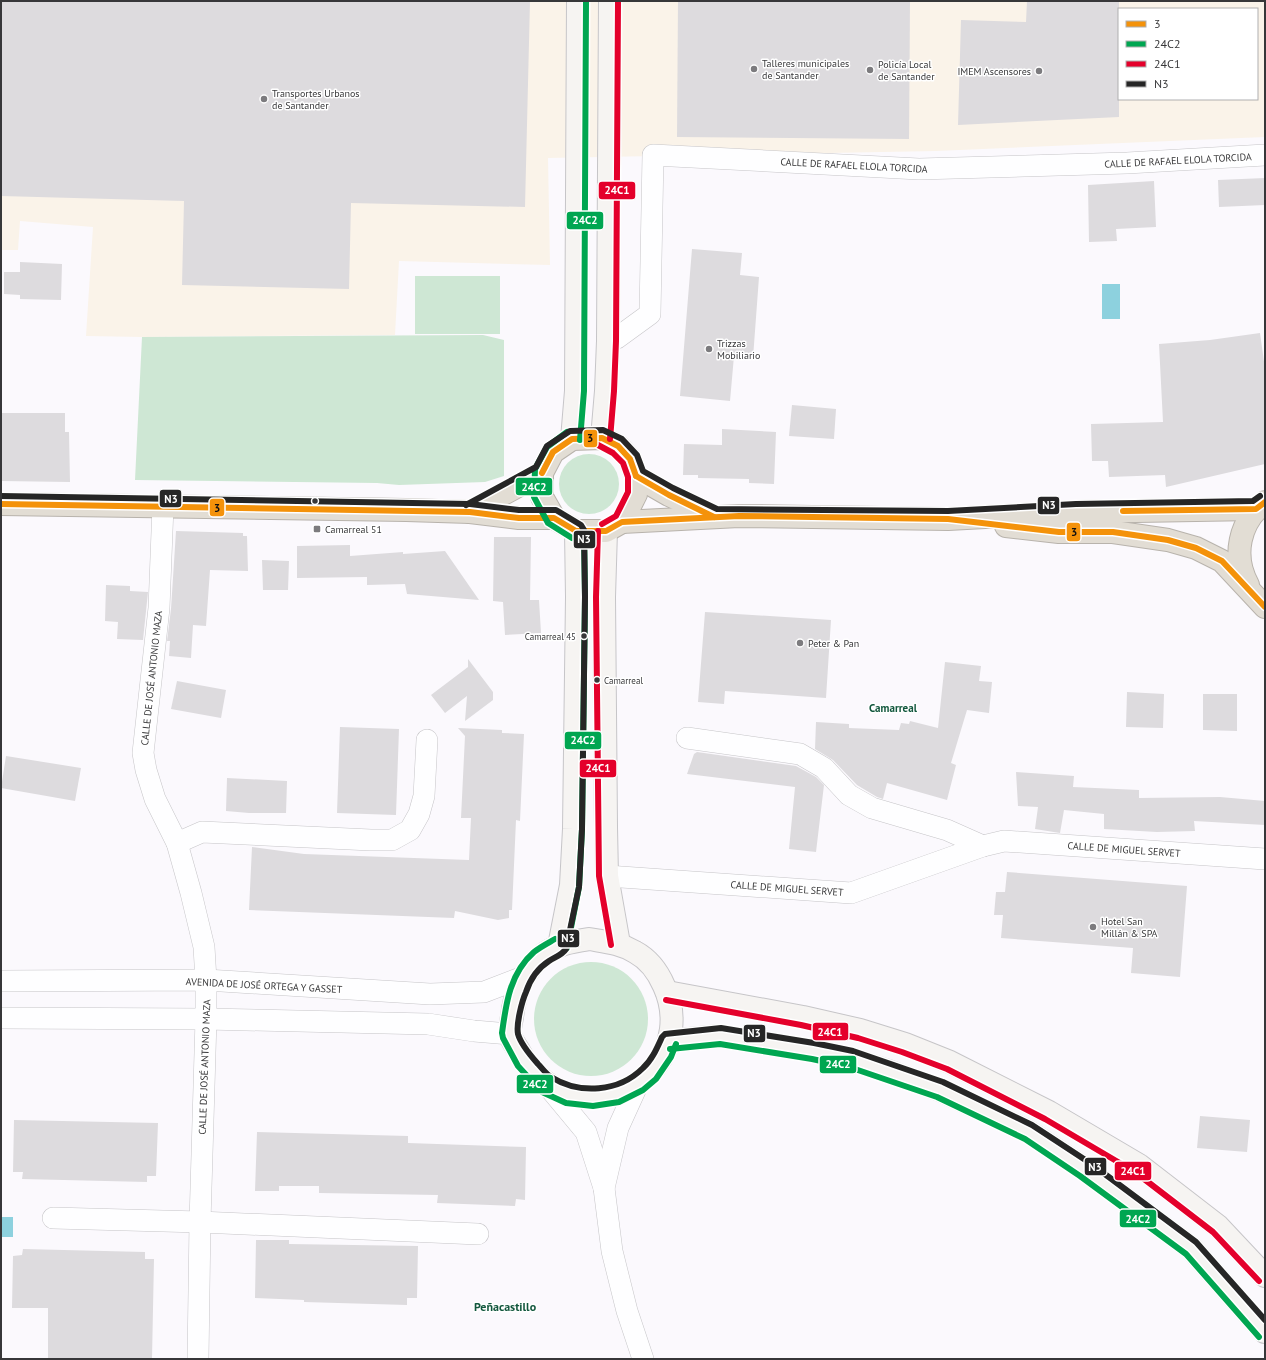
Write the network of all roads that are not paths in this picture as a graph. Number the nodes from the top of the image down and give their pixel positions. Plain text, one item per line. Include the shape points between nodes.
1 (578, 1) edge
2 (610, 1) edge
3 (1265, 155) edge
4 (608, 341) junction
5 (602, 438) junction
6 (572, 439) junction
7 (542, 473) junction
8 (636, 476) junction
9 (1, 504) edge
10 (163, 506) junction
11 (1260, 506) edge
12 (470, 512) junction
13 (716, 517) junction
14 (554, 518) junction
15 (948, 519) junction
16 (614, 527) junction
17 (576, 531) junction
18 (1259, 601) edge
19 (687, 738) dead end
20 (427, 740) dead end
21 (177, 843) junction
22 (983, 846) junction
23 (1265, 859) edge
24 (607, 876) junction
25 (618, 944) junction
26 (559, 946) junction
27 (524, 977) junction
28 (206, 980) junction
29 (1, 981) edge
30 (667, 992) junction
31 (1, 1018) edge
32 (206, 1018) junction
33 (510, 1034) junction
34 (669, 1041) junction
35 (638, 1084) junction
36 (547, 1085) junction
37 (604, 1188) junction
38 (53, 1218) dead end
39 (200, 1222) junction
40 (478, 1234) dead end
41 (1265, 1276) edge
42 (1265, 1332) edge
43 (198, 1359) edge
44 (643, 1359) edge

1 - 6 main road via 576,391
2 - 4 main road
3 - 4 street, CALLE DE RAFAEL ELOLA TORCIDA via 1127,163 919,169 653,155 650,314 617,338
4 - 5 main road
5 - 6 highway
5 - 8 highway via 622,450 630,459
6 - 7 highway via 553,452
7 - 12 highway
7 - 14 highway via 542,497
8 - 13 highway
8 - 16 highway via 636,494
9 - 10 highway
10 - 12 highway
10 - 21 street, CALLE DE JOSÉ ANTONIO MAZA via 159,608 143,753 156,799
11 - 15 highway
11 - 18 highway via 1244,529 1238,552 1242,575
12 - 14 highway via 519,518
13 - 15 highway
13 - 16 highway
14 - 17 highway
15 - 18 highway via 1059,532 1113,532 1168,540 1196,548 1222,561
16 - 17 highway
16 - 24 main road via 604,604
17 - 26 main road via 574,837 571,885
19 - 22 street via 800,754 824,768 849,795 872,808 947,830
20 - 21 street via 424,796 419,814 410,830 392,840 202,832
21 - 28 street, CALLE DE JOSÉ ANTONIO MAZA via 204,947
22 - 23 street, CALLE DE MIGUEL SERVET via 1004,841
22 - 24 street, CALLE DE MIGUEL SERVET via 851,893
24 - 25 main road
25 - 26 main road via 589,939
25 - 30 main road via 636,952 649,964 660,976
26 - 27 main road via 539,958
27 - 28 street, AVENIDA DE JOSÉ ORTEGA Y GASSET via 484,992 430,994
27 - 33 main road via 514,1002
28 - 29 street, AVENIDA DE JOSÉ ORTEGA Y GASSET
28 - 32 street, CALLE DE JOSÉ ANTONIO MAZA
30 - 34 main road via 672,1016
30 - 41 main road via 782,1012 860,1030 950,1062 1049,1112 1139,1165 1218,1226
31 - 32 street
32 - 33 street via 428,1024
32 - 39 street, CALLE DE JOSÉ ANTONIO MAZA
33 - 36 main road via 524,1061
34 - 35 main road via 658,1064
34 - 42 main road via 720,1036 851,1059 940,1090 1029,1132 1085,1169 1191,1248
35 - 36 main road via 617,1094 593,1098 569,1095
35 - 37 street via 618,1128
36 - 37 street via 586,1132
37 - 44 street via 612,1252 627,1311
38 - 39 street
39 - 40 street
39 - 43 street, CALLE DE JOSÉ ANTONIO MAZA

